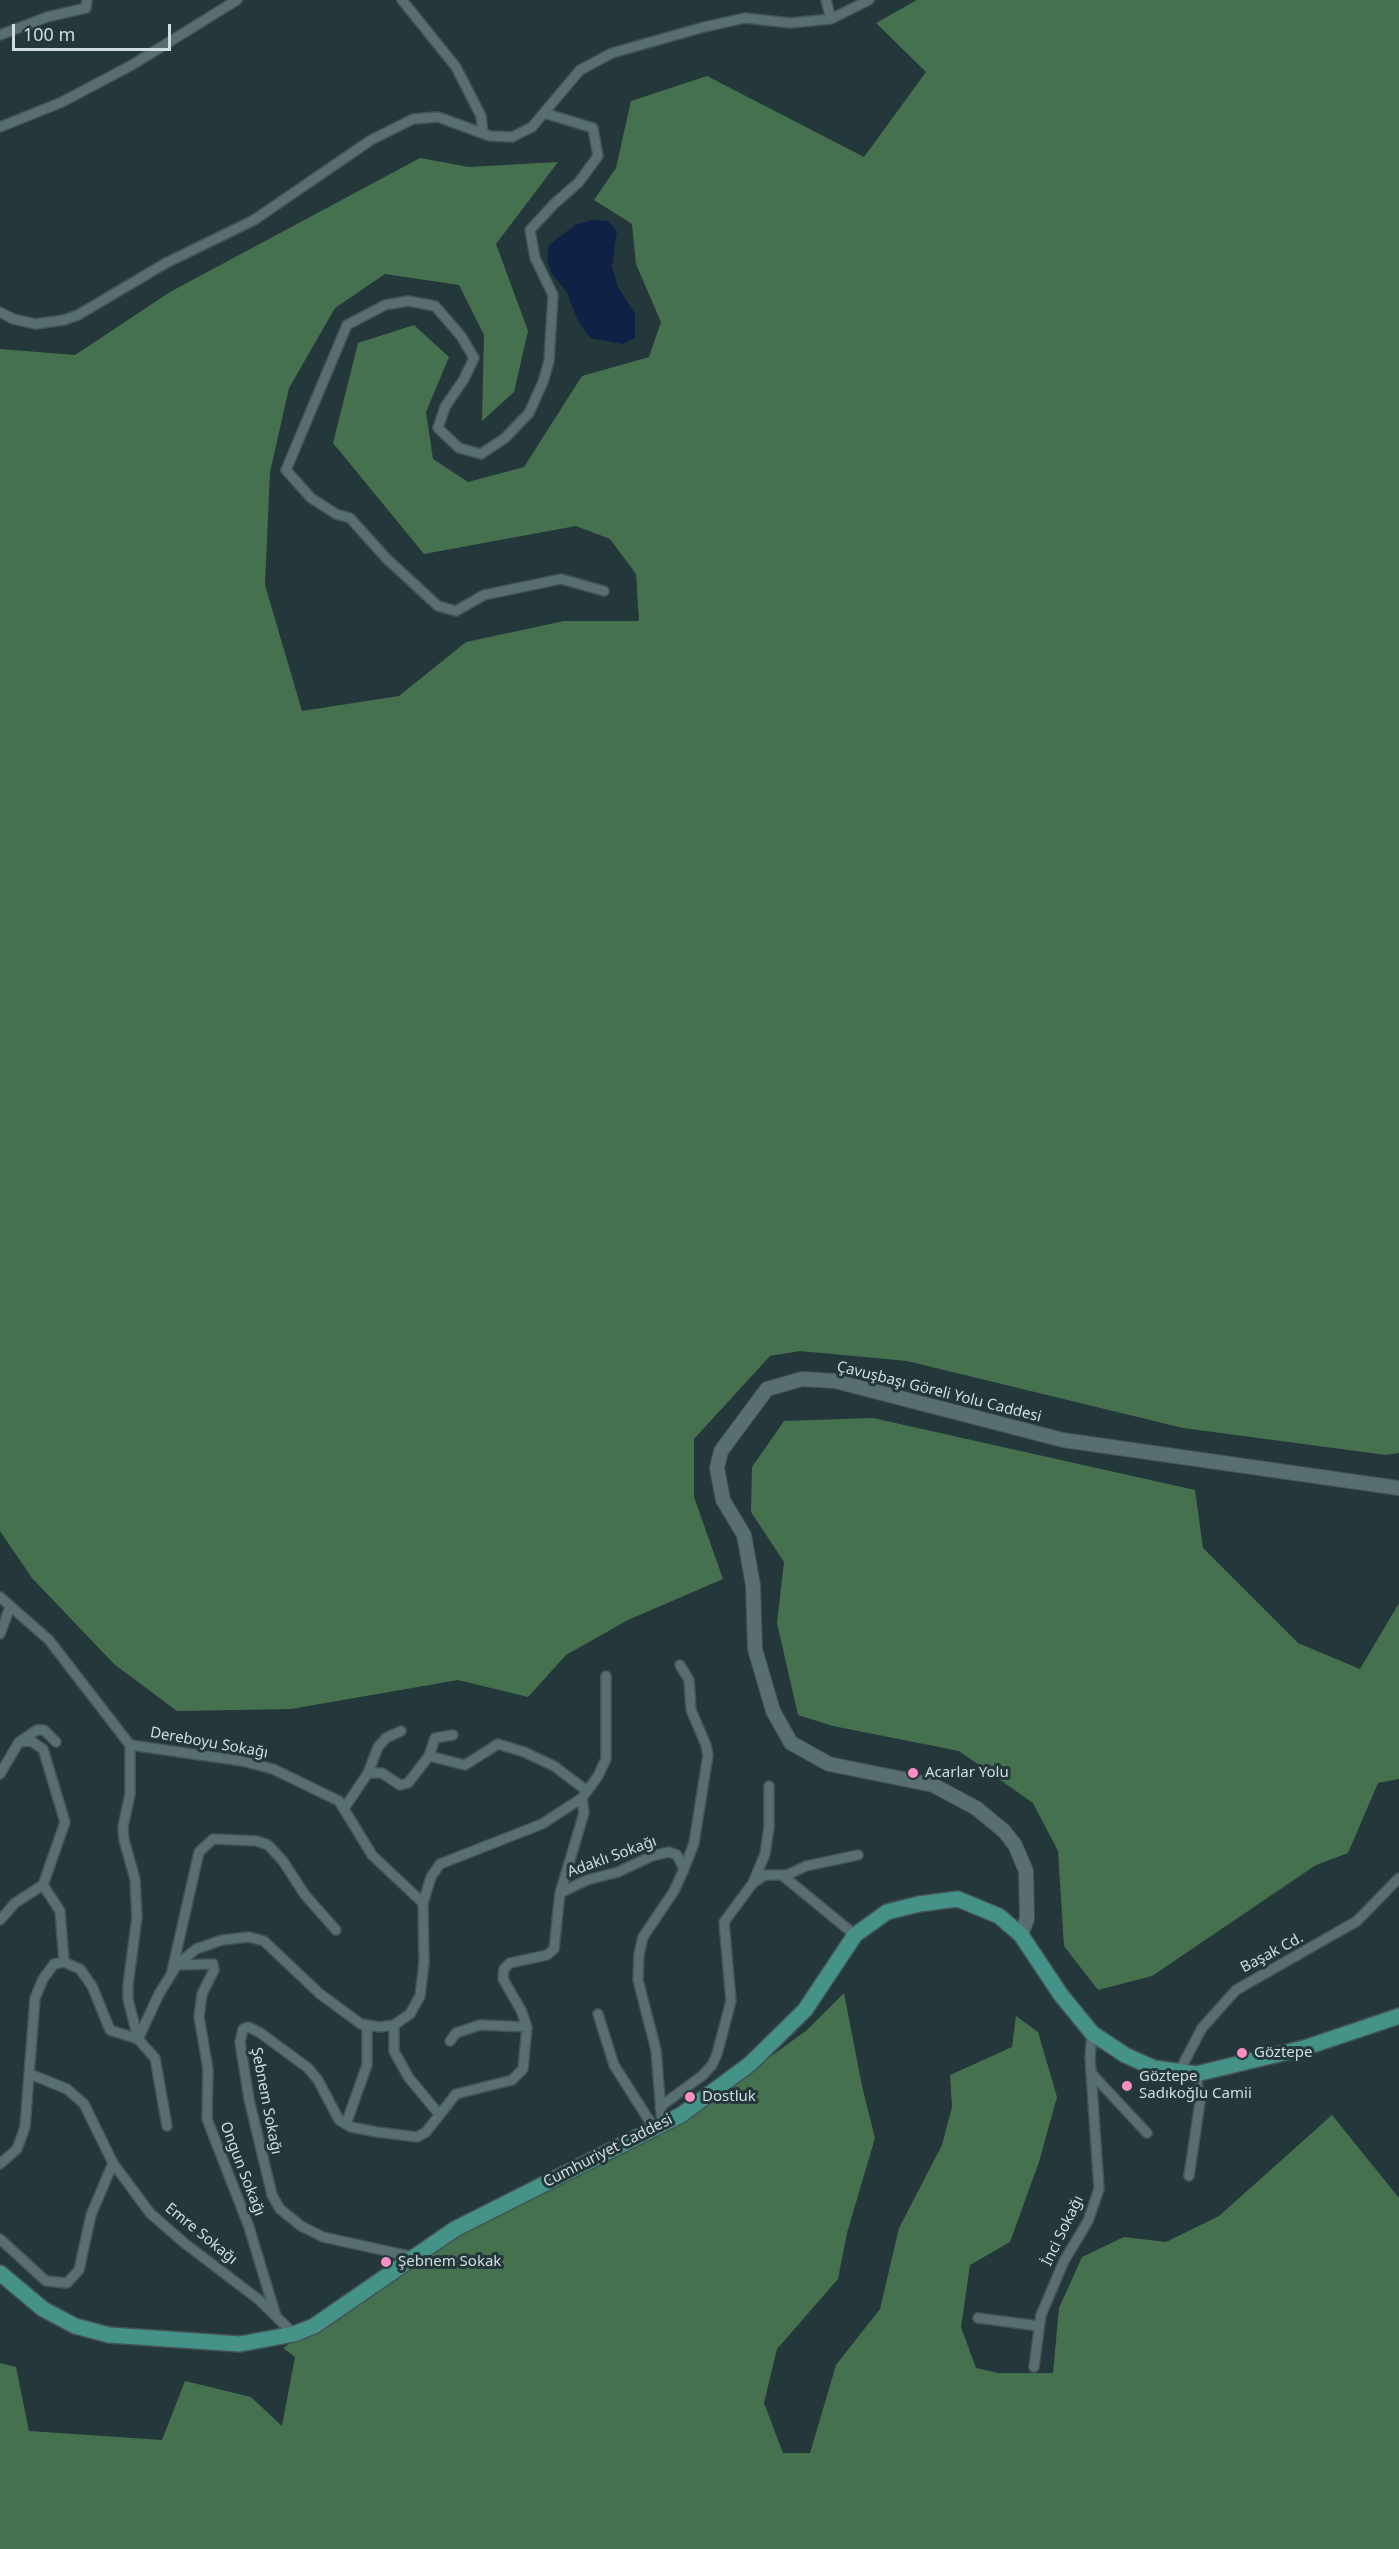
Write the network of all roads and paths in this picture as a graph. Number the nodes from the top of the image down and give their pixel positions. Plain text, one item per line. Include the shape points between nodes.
1 (87, 0) edge
2 (237, 0) edge
3 (402, 0) edge
4 (826, 0) edge
5 (869, 0) edge
6 (831, 19) junction
7 (0, 35) edge
8 (544, 113) junction
9 (0, 127) edge
10 (483, 133) junction
11 (0, 312) edge
12 (604, 591) dead end
13 (1399, 1488) edge
14 (0, 1598) edge
15 (10, 1607) junction
16 (0, 1634) edge
17 (680, 1665) dead end
18 (606, 1676) dead end
19 (401, 1731) dead end
20 (453, 1735) dead end
21 (18, 1742) junction
22 (56, 1742) dead end
23 (130, 1745) junction
24 (429, 1756) junction
25 (368, 1773) junction
26 (0, 1774) edge
27 (769, 1786) dead end
28 (585, 1794) junction
29 (345, 1808) junction
30 (858, 1855) dead end
31 (684, 1869) junction
32 (782, 1875) junction
33 (1399, 1878) edge
34 (753, 1883) junction
35 (43, 1885) junction
36 (560, 1893) junction
37 (423, 1904) junction
38 (0, 1920) edge
39 (336, 1930) dead end
40 (855, 1935) junction
41 (1021, 1935) junction
42 (64, 1962) junction
43 (174, 1969) junction
44 (598, 2014) dead end
45 (1399, 2016) edge
46 (367, 2025) junction
47 (394, 2025) junction
48 (527, 2027) junction
49 (1092, 2033) junction
50 (138, 2039) junction
51 (450, 2042) dead end
52 (1179, 2072) junction
53 (1091, 2073) junction
54 (30, 2074) junction
55 (1196, 2074) junction
56 (660, 2106) junction
57 (439, 2114) junction
58 (346, 2124) junction
59 (167, 2126) dead end
60 (658, 2126) junction
61 (1147, 2133) dead end
62 (113, 2163) junction
63 (0, 2164) edge
64 (1189, 2176) dead end
65 (0, 2239) edge
66 (416, 2258) junction
67 (0, 2273) edge
68 (275, 2313) junction
69 (978, 2318) dead end
70 (1039, 2326) junction
71 (294, 2334) junction
72 (1034, 2367) dead end

1 - 7 street via 86,8 47,16
2 - 9 street via 132,65 62,102
3 - 10 street via 456,67 481,116
4 - 6 street
5 - 6 street
6 - 8 street via 790,23 746,18 612,53 580,70
8 - 10 street via 522,133 501,137
8 - 12 street via 593,128 598,156 579,182 530,230 535,258 553,295 549,361 529,413 505,438 481,454 459,448 438,428 445,407 474,358 435,306 408,301 385,305 347,325 286,470 311,498 350,518 438,606 456,610 484,595 561,579
10 - 11 street via 438,117 401,123 255,220 166,263 78,315 36,324
13 - 41 main road, Çavuşbaşı Göreli Yolu Caddesi via 1064,1440 835,1382 802,1379 767,1389 721,1451 717,1468 723,1500 744,1535 753,1585 755,1649 773,1711 790,1743 829,1764 933,1785 976,1808 1004,1831 1026,1871 1028,1919
14 - 15 street, Dereboyu Sokağı
15 - 16 street
15 - 23 street, Dereboyu Sokağı via 49,1640
17 - 31 street via 689,1680 691,1710 708,1755 694,1843
18 - 28 street via 606,1759
19 - 25 street via 378,1747
20 - 24 street via 435,1738
21 - 22 street via 38,1730 44,1730
21 - 26 street
21 - 35 street via 31,1741 43,1749 65,1822
23 - 29 street, Dereboyu Sokağı via 273,1769 339,1801
23 - 50 street via 130,1794 123,1827 135,1879 137,1917 128,1999
24 - 25 street via 404,1785 382,1773
24 - 28 street via 465,1765 498,1744 554,1766
25 - 29 street
27 - 34 street via 765,1854
28 - 36 street via 584,1813
28 - 37 street via 542,1824 440,1864
29 - 37 street, Dereboyu Sokağı via 372,1855
30 - 32 street
31 - 36 street, Adaklı Sokağı via 677,1855 669,1852
31 - 56 street via 674,1892 643,1937 639,1954 638,1980 656,2049
32 - 34 street via 765,1875
32 - 40 street
33 - 52 street, Başak Cd. via 1358,1921 1236,1990 1202,2028
34 - 56 street via 724,1922 731,2001 712,2066
35 - 38 street via 15,1903
35 - 42 street via 60,1911
36 - 48 street via 554,1949 547,1955 510,1963 504,1969 503,1979
37 - 47 street via 420,1996 410,2014
39 - 43 street via 304,1895 268,1845 213,1839 199,1852
40 - 41 main road, Cumhuriyet Caddesi via 887,1912 958,1899 999,1916
40 - 60 main road, Cumhuriyet Caddesi via 805,2010 750,2064 681,2115
41 - 49 main road, Cumhuriyet Caddesi
42 - 50 street via 80,1970 92,1986 110,2030
42 - 54 street via 54,1964 35,1998
43 - 46 street via 196,1949 222,1940 249,1937 264,1941 320,1994
43 - 50 street
43 - 68 street, Ongun Sokağı via 213,1964 199,2017 208,2069 207,2119 249,2228
44 - 60 street via 614,2065
45 - 55 main road, Cumhuriyet Caddesi via 1304,2048
46 - 47 street
46 - 58 street via 367,2065
47 - 57 street via 394,2051 409,2078
48 - 51 street via 480,2025 456,2033
48 - 57 street via 523,2069 512,2080 456,2094
49 - 52 main road, Cumhuriyet Caddesi via 1154,2068
49 - 53 street, İnci Sokağı
50 - 59 street via 155,2058
52 - 55 main road, Cumhuriyet Caddesi
53 - 61 street
53 - 70 street, İnci Sokağı via 1100,2189 1088,2221 1064,2262
54 - 62 street, Emre Sokağı via 68,2089 84,2103
54 - 63 street via 25,2127 17,2149
55 - 64 street via 1200,2102
56 - 60 street
57 - 58 street via 426,2132 417,2137
58 - 66 street, Şebnem Sokağı via 339,2120 308,2068 259,2032 243,2029 240,2042 249,2099 272,2195 280,2210 323,2237
60 - 66 main road, Cumhuriyet Caddesi via 455,2229
62 - 65 street via 91,2214 79,2271 67,2283 45,2281
62 - 68 street, Emre Sokağı via 150,2213
66 - 71 main road, Cumhuriyet Caddesi via 314,2326
67 - 71 main road, Cumhuriyet Caddesi via 43,2309 75,2326 109,2335 240,2344
68 - 71 street, Emre Sokağı
69 - 70 street
70 - 72 street, İnci Sokağı

